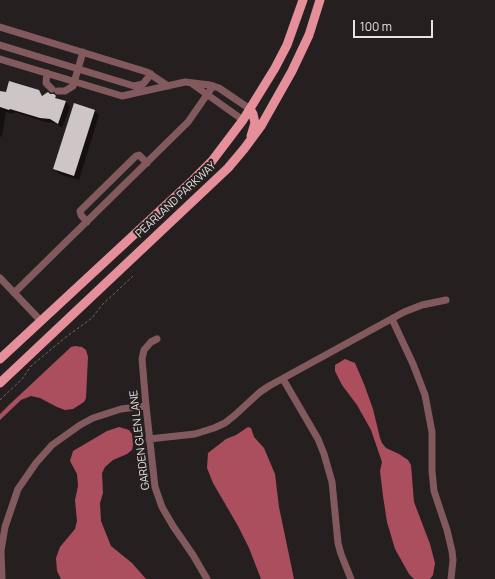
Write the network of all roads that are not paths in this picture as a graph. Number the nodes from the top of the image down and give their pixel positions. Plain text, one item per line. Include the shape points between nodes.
1 (303, 0) edge
2 (320, 0) edge
3 (0, 28) edge
4 (294, 29) junction
5 (309, 34) junction
6 (0, 45) edge
7 (83, 52) junction
8 (0, 59) edge
9 (78, 69) junction
10 (47, 73) junction
11 (151, 74) junction
12 (74, 82) junction
13 (191, 83) junction
14 (168, 86) junction
15 (213, 86) junction
16 (207, 95) junction
17 (250, 109) junction
18 (243, 120) junction
19 (244, 149) junction
20 (147, 163) junction
21 (87, 222) junction
22 (0, 278) edge
23 (14, 293) junction
24 (446, 300) dead end
25 (392, 319) junction
26 (41, 321) junction
27 (157, 339) dead end
28 (0, 359) edge
29 (283, 379) junction
30 (0, 382) edge
31 (146, 406) junction
32 (150, 439) junction
33 (2, 579) edge
34 (207, 579) edge
35 (351, 579) edge
36 (451, 579) edge

1 - 4 main road, PEARLAND PARKWAY
2 - 5 main road, PEARLAND PARKWAY
3 - 7 street
4 - 5 main road
4 - 17 main road, PEARLAND PARKWAY via 275,68
5 - 19 main road, PEARLAND PARKWAY via 277,100 262,126
6 - 9 street
7 - 9 street
7 - 11 street
8 - 10 street
9 - 11 street via 134,86 143,84
9 - 12 street
10 - 12 street
10 - 12 street via 46,82 55,90 70,89
11 - 14 street
12 - 14 street via 122,96
13 - 14 street
13 - 15 street
13 - 16 street
15 - 16 street
15 - 17 street
16 - 18 street
16 - 20 street via 188,122
17 - 18 main road, PEARLAND PARKWAY
17 - 19 main road via 255,123
18 - 26 main road, PEARLAND PARKWAY via 216,156 193,180
19 - 30 main road, PEARLAND PARKWAY via 228,168
20 - 21 street
20 - 21 street via 139,155 136,156 80,211
21 - 23 street
22 - 23 street
23 - 26 street
24 - 25 street via 414,308
25 - 29 street
25 - 36 street via 418,374 428,408 432,432 433,482 452,551
26 - 28 main road, PEARLAND PARKWAY
27 - 31 street, GARDEN GLEN LANE via 147,346 143,354
29 - 32 street via 260,392 225,423 214,428 194,434
29 - 35 street via 324,454 332,482 338,543
31 - 32 street, GARDEN GLEN LANE
31 - 33 street via 121,409 93,418 52,445 36,463 18,489 7,520 3,539
32 - 34 street, GARDEN GLEN LANE via 155,487 162,506

